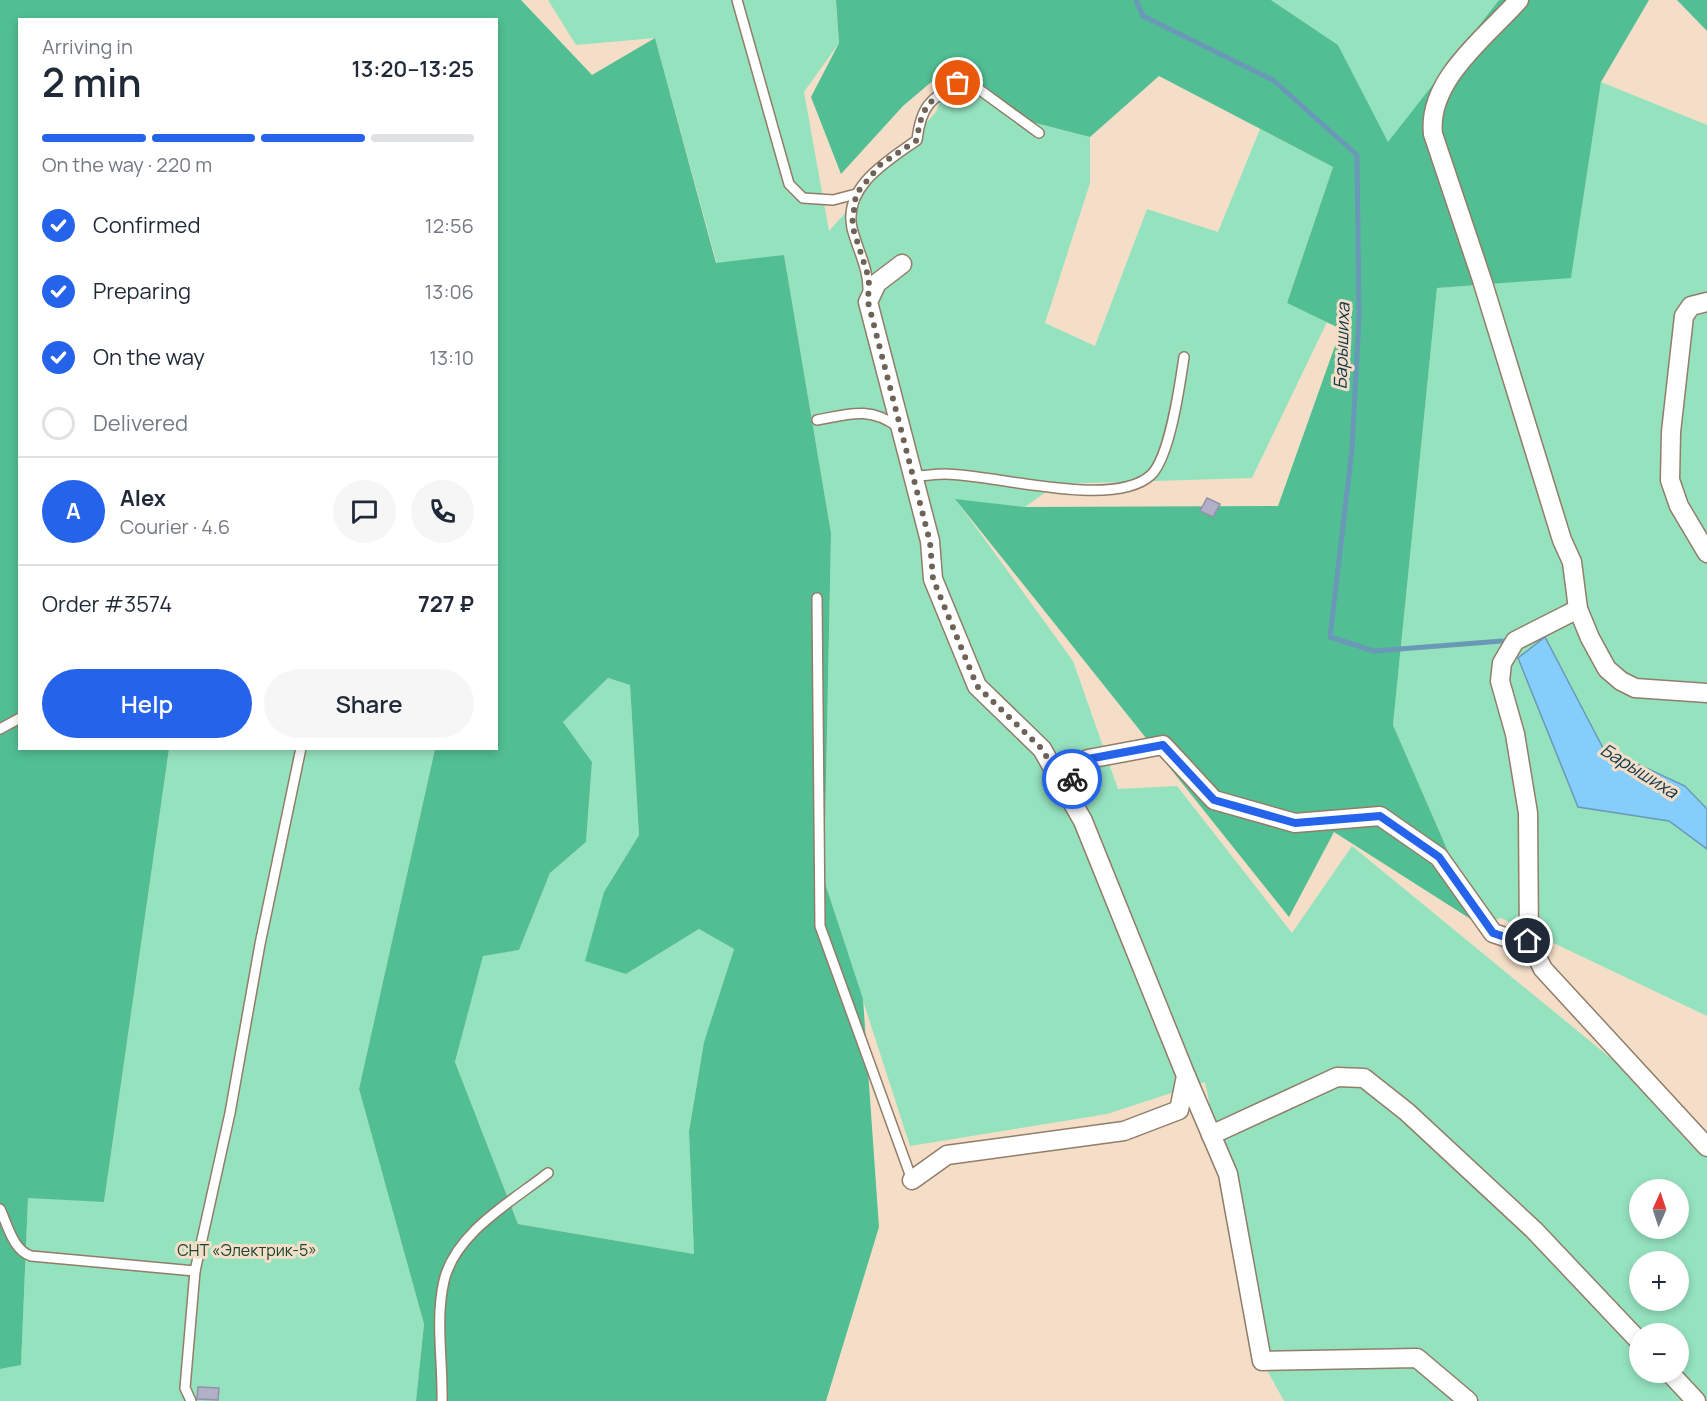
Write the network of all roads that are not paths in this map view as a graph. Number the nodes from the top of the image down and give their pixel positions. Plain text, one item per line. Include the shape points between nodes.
1 (737, 0) edge
2 (1520, 0) edge
3 (1039, 133) dead end
4 (856, 194) junction
5 (902, 264) dead end
6 (868, 302) junction
7 (1707, 302) edge
8 (1184, 357) dead end
9 (817, 420) dead end
10 (898, 427) junction
11 (913, 476) junction
12 (1707, 553) edge
13 (817, 598) dead end
14 (1578, 609) junction
15 (1707, 693) edge
16 (18, 719) edge
17 (0, 729) edge
18 (301, 750) edge
19 (1065, 788) junction
20 (1528, 941) junction
21 (1186, 1076) junction
22 (1179, 1110) junction
23 (1208, 1128) junction
24 (1707, 1147) edge
25 (548, 1173) dead end
26 (912, 1180) joint
27 (0, 1209) edge
28 (195, 1271) junction
29 (1629, 1330) edge
30 (1679, 1383) edge
31 (1707, 1394) edge
32 (191, 1401) edge
33 (442, 1401) edge
34 (1468, 1401) edge
35 (1696, 1401) edge
36 (1700, 1401) edge

1 - 4 lane via 789,184 803,198 833,200
2 - 14 street via 1457,65 1438,99 1432,122 1572,562
3 - 4 lane via 980,90 958,83 932,98 920,118 917,140 880,165
4 - 6 lane via 852,225 869,279
5 - 6 street via 877,283
6 - 10 street
7 - 12 street via 1692,306 1684,315 1671,432 1670,480 1678,506
8 - 11 lane via 1166,445 1151,475 1124,489 1078,490 946,474
9 - 10 lane via 868,412 886,417
10 - 11 street
11 - 19 street via 930,542 933,579 977,686 1042,749
13 - 26 lane via 820,926
14 - 15 street via 1607,669 1621,681 1635,688
14 - 20 street via 1515,641 1502,663 1500,681 1515,734 1528,813
16 - 17 lane
18 - 28 lane via 260,944 231,1113
19 - 20 street via 1088,759 1163,745 1214,800 1295,823 1380,816 1439,857 1493,933
19 - 21 street via 1083,821
20 - 24 street via 1543,969
21 - 22 street
21 - 23 street
22 - 23 street
22 - 26 street via 1124,1131 947,1155
23 - 29 street via 1337,1077 1364,1078 1407,1112 1534,1230
23 - 34 street via 1228,1174 1262,1361 1417,1358
25 - 33 lane via 480,1226 450,1262 441,1322
27 - 28 lane via 22,1253
28 - 32 lane via 185,1388
30 - 35 street
31 - 36 street

